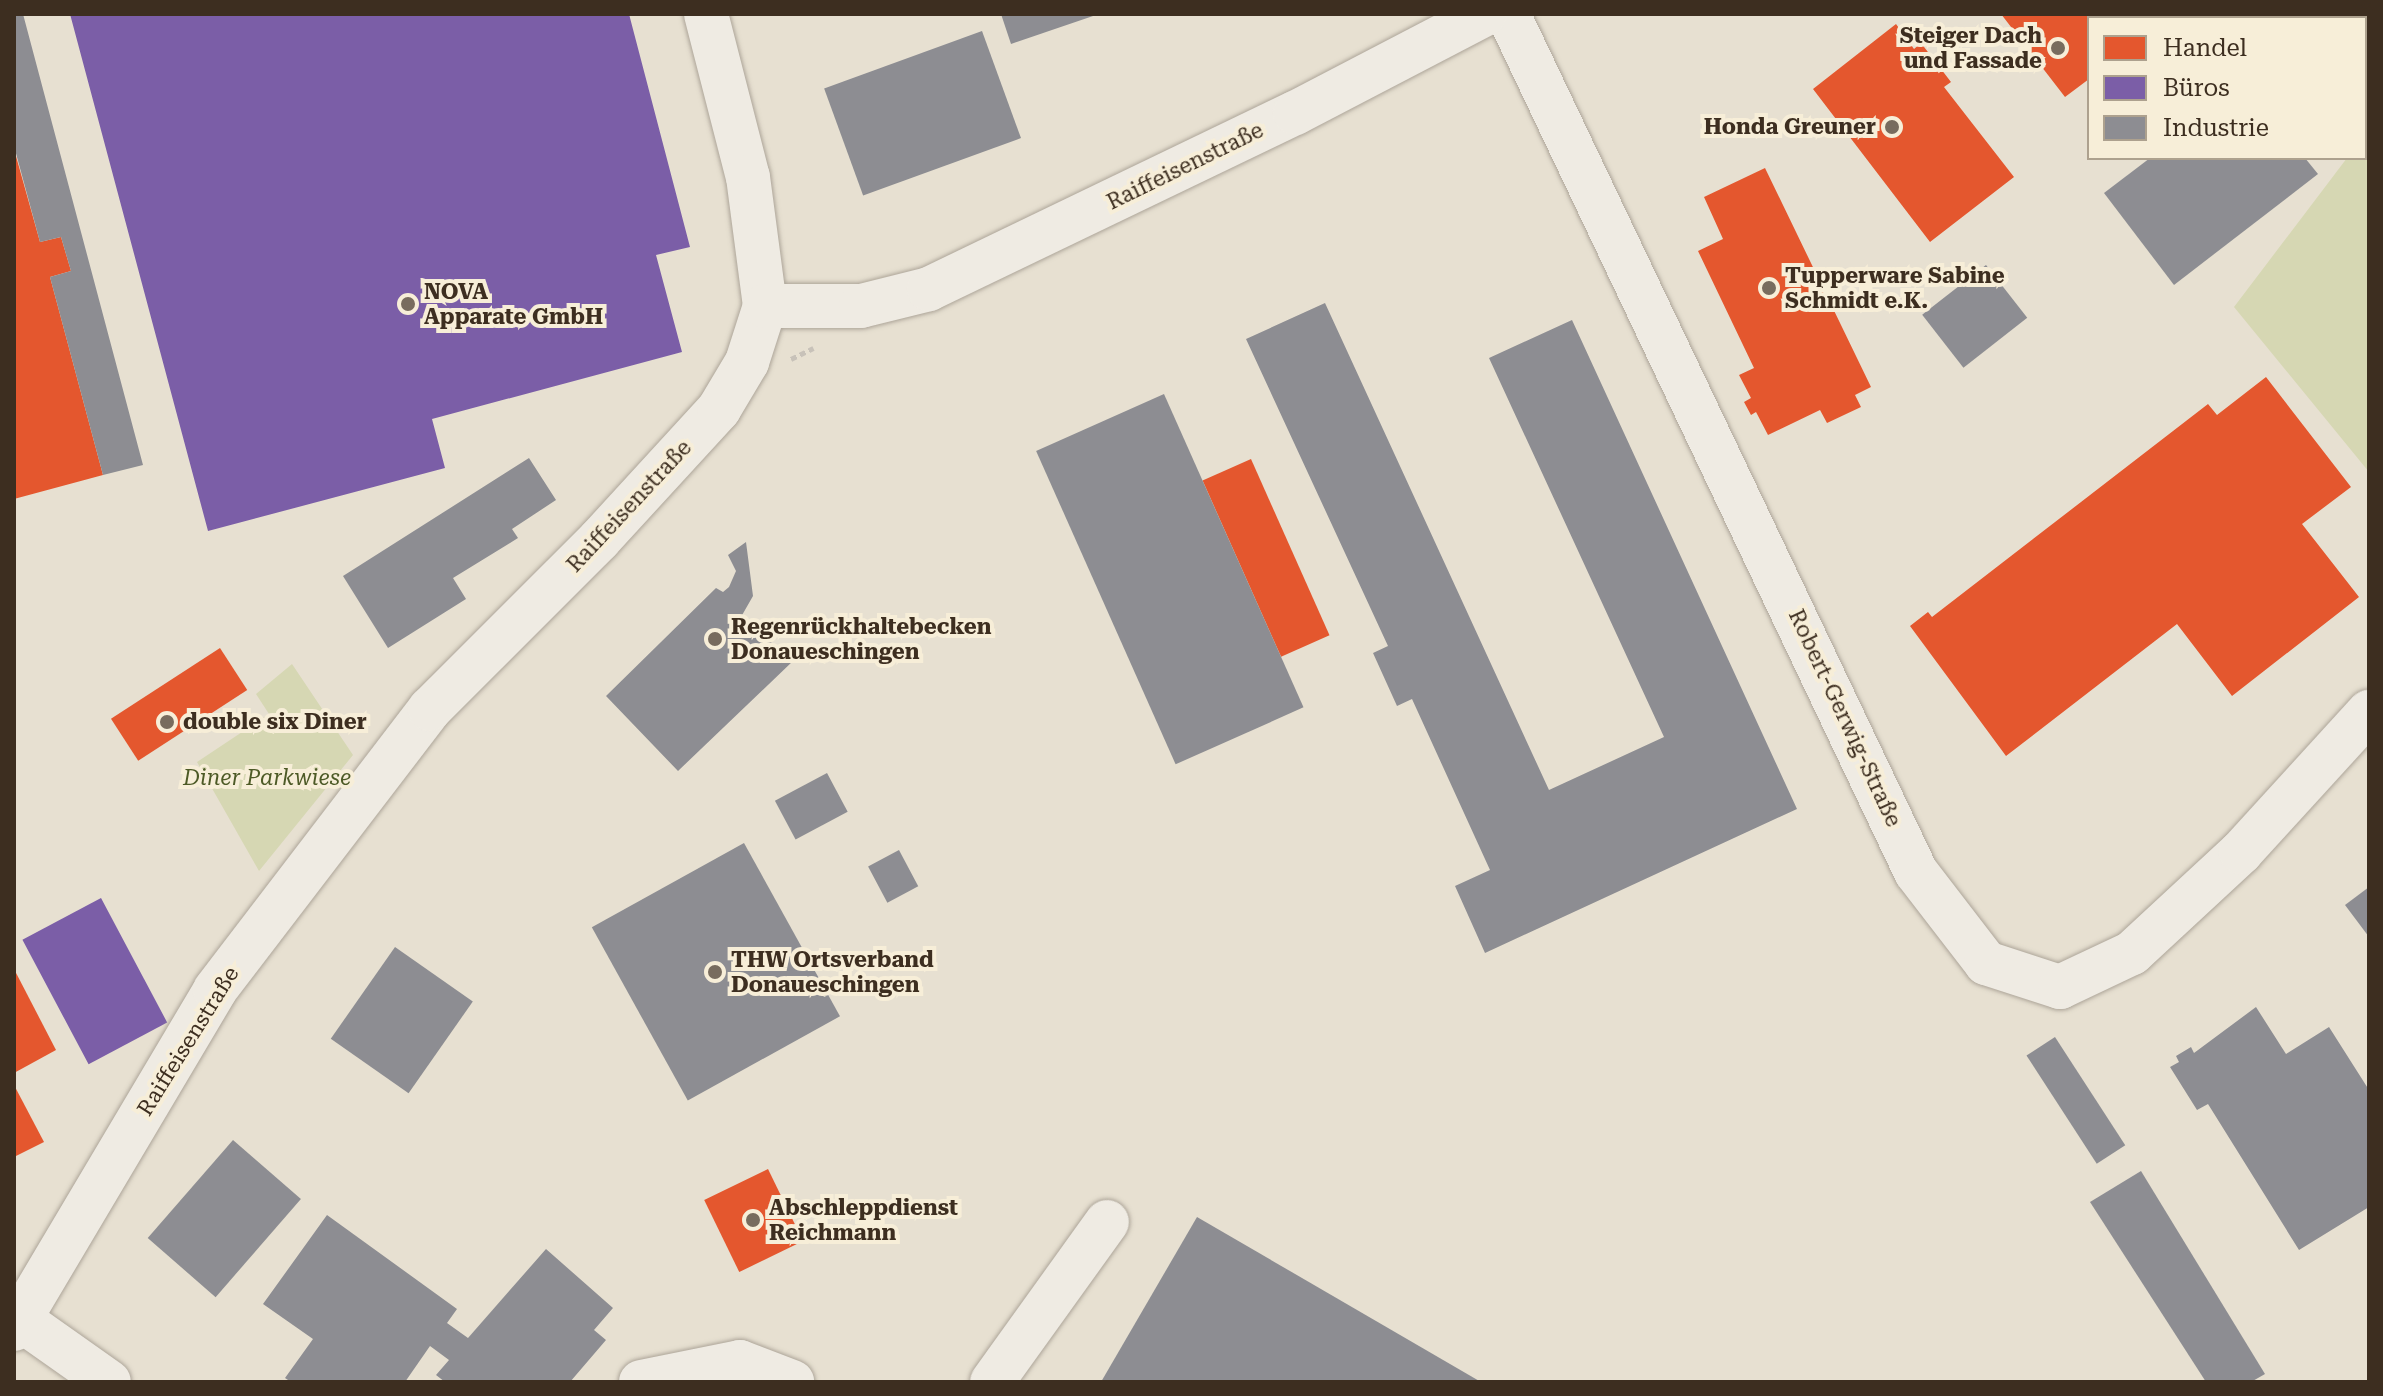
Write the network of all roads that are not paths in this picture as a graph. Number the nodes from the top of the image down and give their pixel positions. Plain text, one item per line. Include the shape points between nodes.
1 (706, 14) edge
2 (1485, 14) edge
3 (1508, 14) edge
4 (765, 306) junction
5 (2369, 712) edge
6 (1107, 1222) dead end
7 (16, 1322) edge
8 (109, 1382) edge
9 (641, 1382) edge
10 (792, 1382) edge
11 (992, 1382) edge

1 - 4 street via 748,177
2 - 4 street, Raiffeisenstraße via 1295,113 929,289 861,306
3 - 5 street, Robert-Gerwig-Straße via 1916,872 1986,963 2060,987 2132,953 2241,852
4 - 7 street, Raiffeisenstraße via 747,362 719,409 599,540 430,709 215,990
6 - 11 street
7 - 8 street
9 - 10 street via 740,1362

